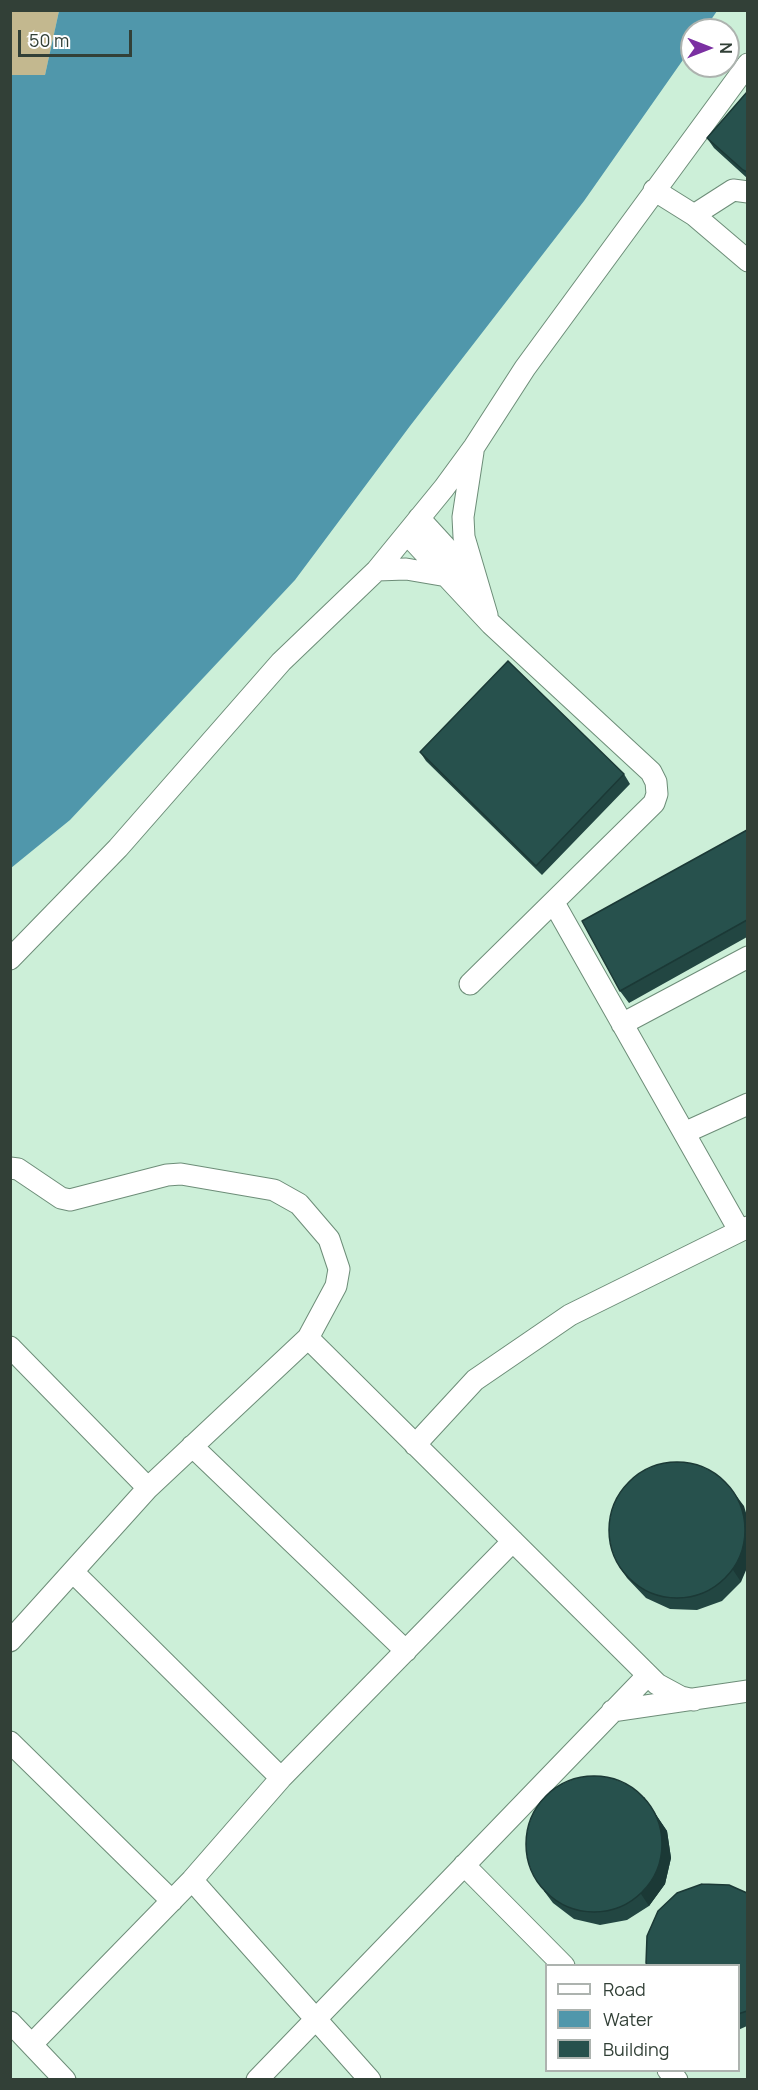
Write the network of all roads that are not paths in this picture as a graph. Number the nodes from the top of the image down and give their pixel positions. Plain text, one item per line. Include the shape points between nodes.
1 (747, 64) edge
2 (654, 190) junction
3 (747, 192) edge
4 (694, 215) junction
5 (747, 261) edge
6 (474, 447) junction
7 (413, 526) junction
8 (377, 570) junction
9 (447, 576) junction
10 (476, 580) junction
11 (490, 624) junction
12 (554, 903) junction
13 (747, 957) edge
14 (10, 959) edge
15 (470, 984) dead end
16 (622, 1024) junction
17 (747, 1104) edge
18 (684, 1133) junction
19 (10, 1168) edge
20 (743, 1229) edge
21 (308, 1338) junction
22 (10, 1347) edge
23 (415, 1445) junction
24 (192, 1446) junction
25 (148, 1488) junction
26 (513, 1541) junction
27 (73, 1572) junction
28 (10, 1641) edge
29 (406, 1651) junction
30 (648, 1675) junction
31 (747, 1691) edge
32 (694, 1700) junction
33 (612, 1711) junction
34 (10, 1742) edge
35 (281, 1778) junction
36 (464, 1865) junction
37 (192, 1880) junction
38 (172, 1901) junction
39 (563, 1964) edge
40 (315, 2017) junction
41 (10, 2022) edge
42 (32, 2044) junction
43 (65, 2079) edge
44 (256, 2079) edge
45 (370, 2079) edge

1 - 2 street
2 - 4 street
2 - 6 street via 525,368
3 - 4 street via 733,190
4 - 5 street
6 - 7 street
6 - 10 street via 463,517 464,537
7 - 8 street
7 - 9 street
7 - 10 street
8 - 9 street
8 - 14 street via 281,662 118,848
9 - 11 street
10 - 11 street
11 - 12 street via 651,772 656,782 654,803
12 - 15 street
12 - 16 street
13 - 16 street
16 - 18 street
17 - 18 street
18 - 20 street
19 - 21 street via 70,1200 181,1174 274,1190 299,1204 329,1239 339,1269 336,1286
20 - 23 street via 570,1315 475,1380
21 - 23 street
21 - 24 street
22 - 25 street
23 - 26 street
24 - 25 street
24 - 29 street
25 - 27 street
26 - 29 street
26 - 30 street
27 - 28 street
27 - 35 street
29 - 35 street
30 - 32 street via 668,1692
30 - 33 street
31 - 32 street
32 - 33 street
33 - 36 street
34 - 38 street
35 - 37 street
36 - 39 street
36 - 40 street
37 - 38 street
37 - 40 street
38 - 42 street
40 - 44 street
40 - 45 street
41 - 42 street
42 - 43 street

